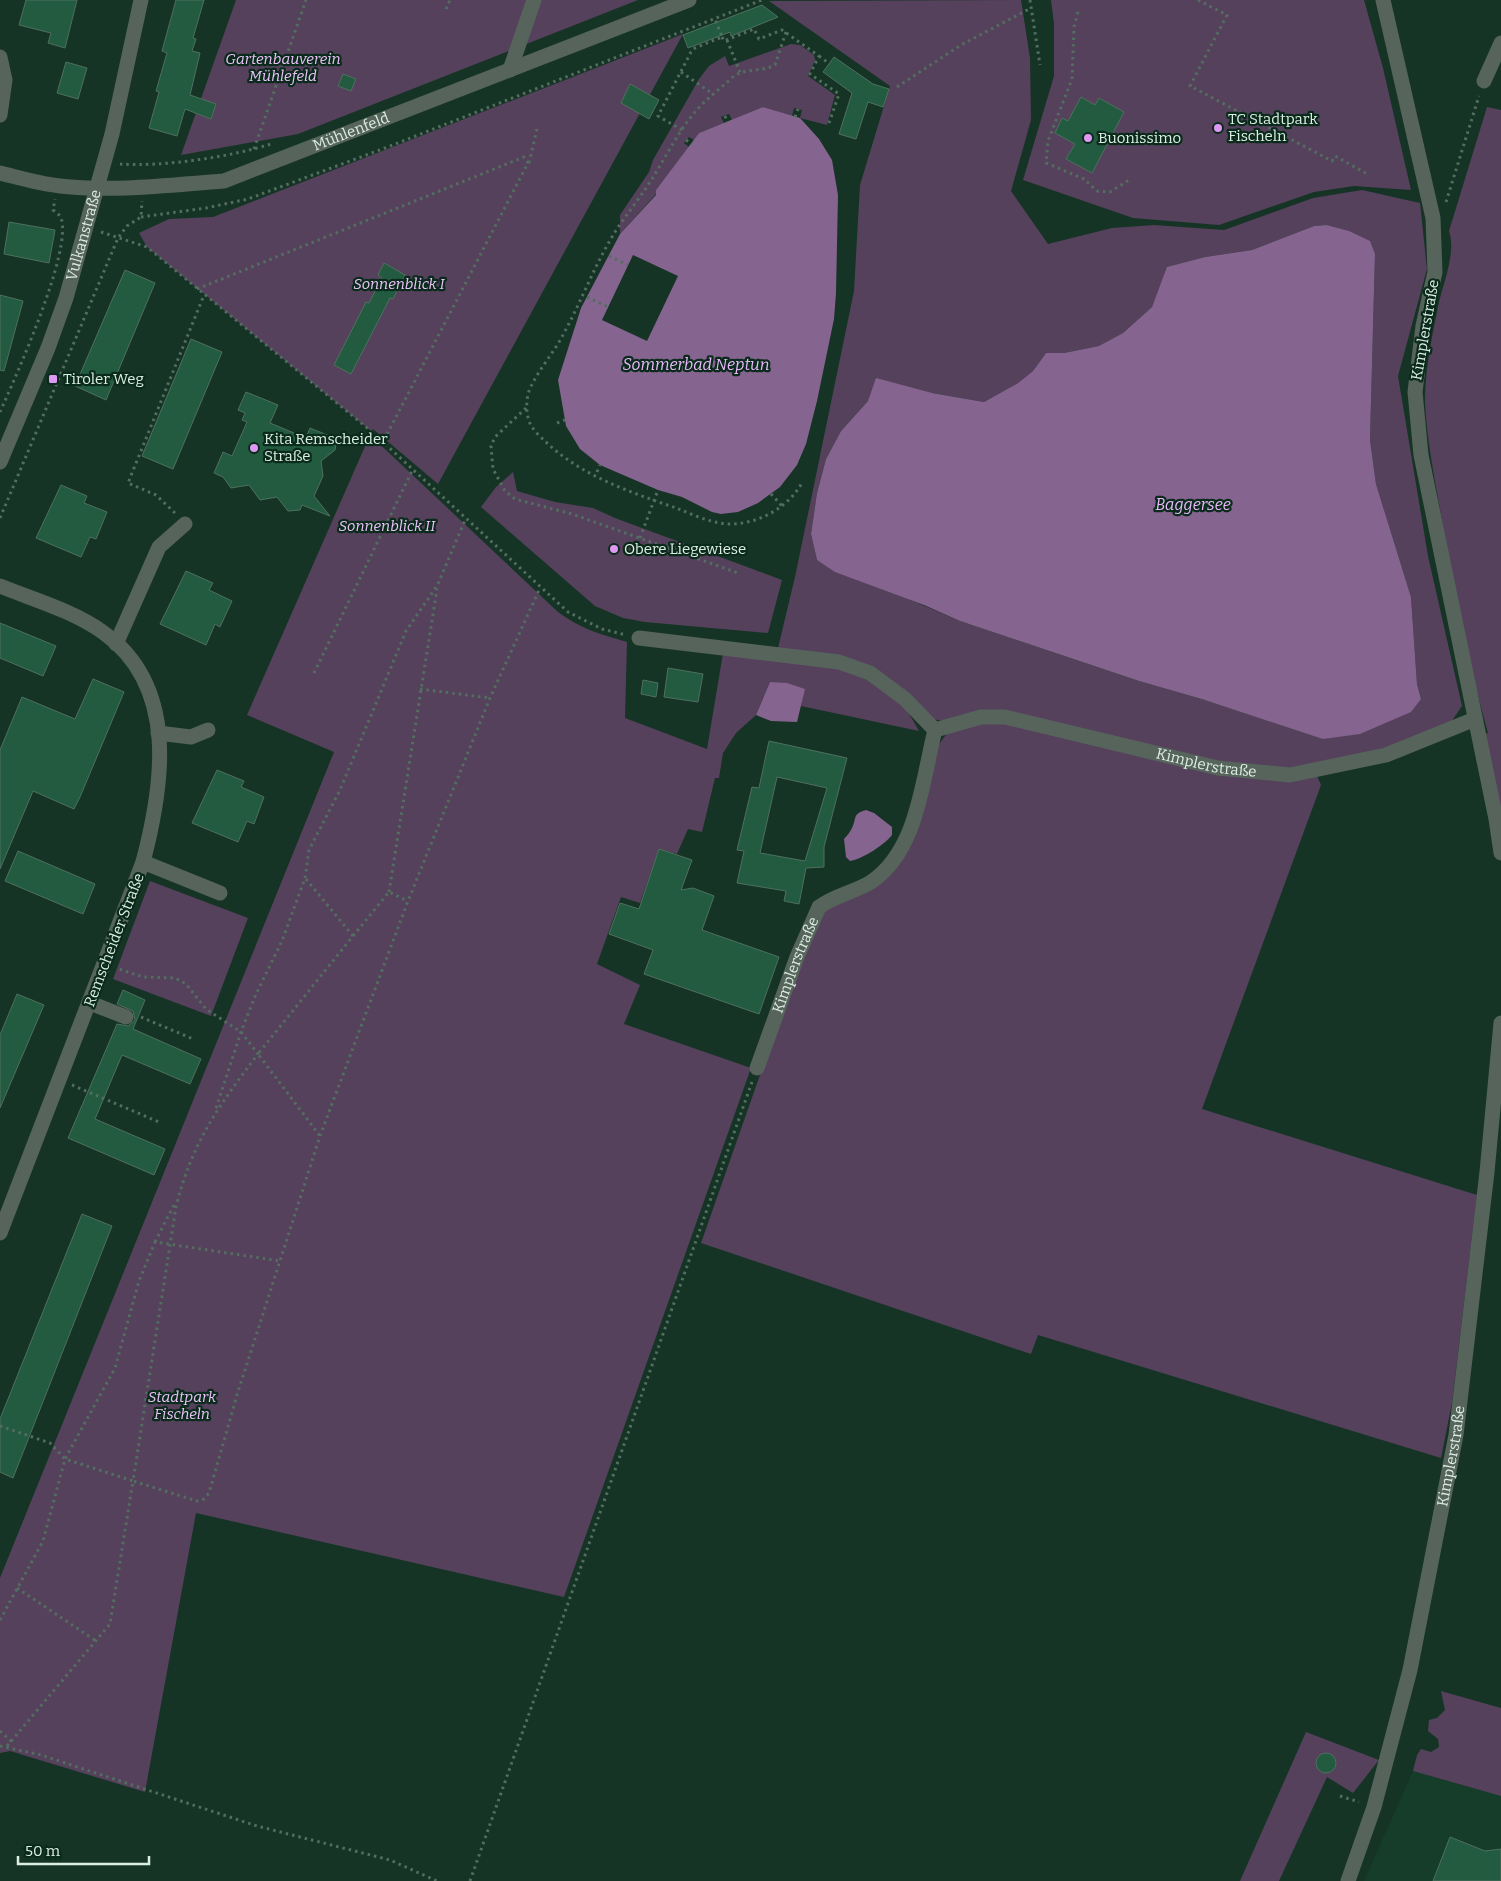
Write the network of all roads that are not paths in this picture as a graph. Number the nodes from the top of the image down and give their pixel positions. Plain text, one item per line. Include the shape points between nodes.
1 (141, 0) edge
2 (534, 0) edge
3 (689, 0) edge
4 (1383, 0) edge
5 (1501, 43) edge
6 (0, 57) edge
7 (510, 70) junction
8 (1484, 82) road end
9 (0, 115) edge
10 (0, 173) edge
11 (97, 189) junction
12 (0, 462) edge
13 (185, 524) road end
14 (0, 586) edge
15 (639, 638) road end
16 (116, 644) junction
17 (1475, 719) junction
18 (208, 730) dead end
19 (934, 730) junction
20 (158, 733) junction
21 (1501, 853) edge
22 (143, 862) junction
23 (220, 893) dead end
24 (90, 1003) junction
25 (126, 1017) road end
26 (1501, 1023) edge
27 (757, 1068) road end
28 (0, 1233) edge
29 (1348, 1881) edge

1 - 11 street, Vulkanstraße
2 - 7 street
3 - 7 street, Mühlenfeld
4 - 17 street, Kimplerstraße via 1433,218 1435,272 1423,326 1415,392 1421,455
5 - 8 street
6 - 9 street via 5,80
7 - 11 street, Mühlenfeld via 224,181
10 - 11 street, Mühlenfeld via 58,186
11 - 12 street, Vulkanstraße via 54,332
13 - 16 street via 159,547
14 - 16 street, Remscheider Straße via 79,619
15 - 19 street via 839,662 870,673 905,698
16 - 20 street, Remscheider Straße via 150,692
17 - 19 street, Kimplerstraße via 1386,755 1290,775 1218,768 1005,717 981,717
17 - 21 street, Kimplerstraße
18 - 20 street via 191,737
19 - 27 street, Kimplerstraße via 914,816 902,847 886,870 870,883 819,907 797,957
20 - 22 street, Remscheider Straße via 159,777 155,817
22 - 23 street
22 - 24 street, Remscheider Straße
24 - 25 street
24 - 28 street, Remscheider Straße
26 - 29 street, Kimplerstraße via 1456,1435 1410,1670 1374,1807

